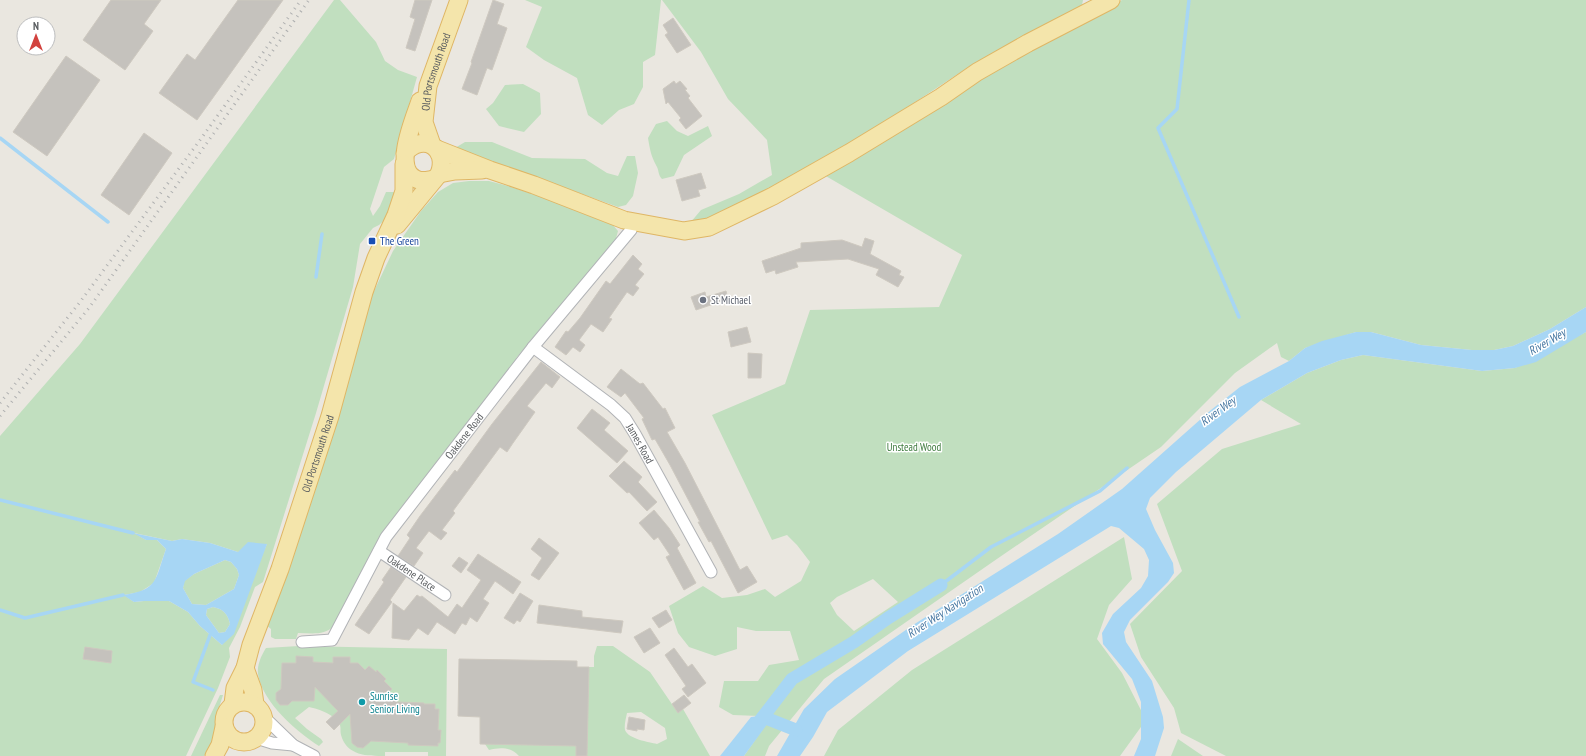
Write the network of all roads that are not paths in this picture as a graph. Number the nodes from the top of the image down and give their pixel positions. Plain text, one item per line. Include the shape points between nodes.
1 (459, 0) edge
2 (1111, 0) edge
3 (428, 86) junction
4 (435, 147) junction
5 (404, 158) junction
6 (490, 170) junction
7 (437, 177) junction
8 (633, 220) junction
9 (386, 237) junction
10 (533, 347) junction
11 (379, 551) junction
12 (711, 572) dead end
13 (445, 595) dead end
14 (302, 642) dead end
15 (245, 668) junction
16 (233, 704) junction
17 (260, 711) junction
18 (224, 727) junction
19 (253, 740) junction
20 (293, 745) junction
21 (214, 756) edge
22 (225, 756) edge
23 (314, 756) edge

1 - 3 main road, Old Portsmouth Road
2 - 8 main road via 1028,43 774,196 709,227 684,231
3 - 4 main road, Old Portsmouth Road via 424,122
3 - 5 main road, Old Portsmouth Road via 421,98 409,134
4 - 5 main road via 425,143 416,145 410,148
4 - 6 main road
4 - 7 main road via 442,162
5 - 7 main road via 407,172 416,180
5 - 9 main road, Old Portsmouth Road via 404,191
6 - 7 main road via 455,171
6 - 8 main road via 624,220
7 - 9 main road, Old Portsmouth Road
8 - 10 street, Oakdene Road via 631,230
9 - 15 main road, Old Portsmouth Road via 364,292 330,416
10 - 11 street, Oakdene Road via 386,537
10 - 12 street, James Road via 625,418
11 - 13 street, Oakdene Place
11 - 14 street, Oakdene Road via 332,640
15 - 16 main road, Old Portsmouth Road via 235,688
15 - 17 main road
16 - 17 main road via 246,701
16 - 18 main road via 225,714
17 - 19 main road via 263,729
17 - 20 street
18 - 19 main road via 231,738 243,742
18 - 21 main road via 220,745
19 - 20 street
19 - 22 main road
20 - 23 street

